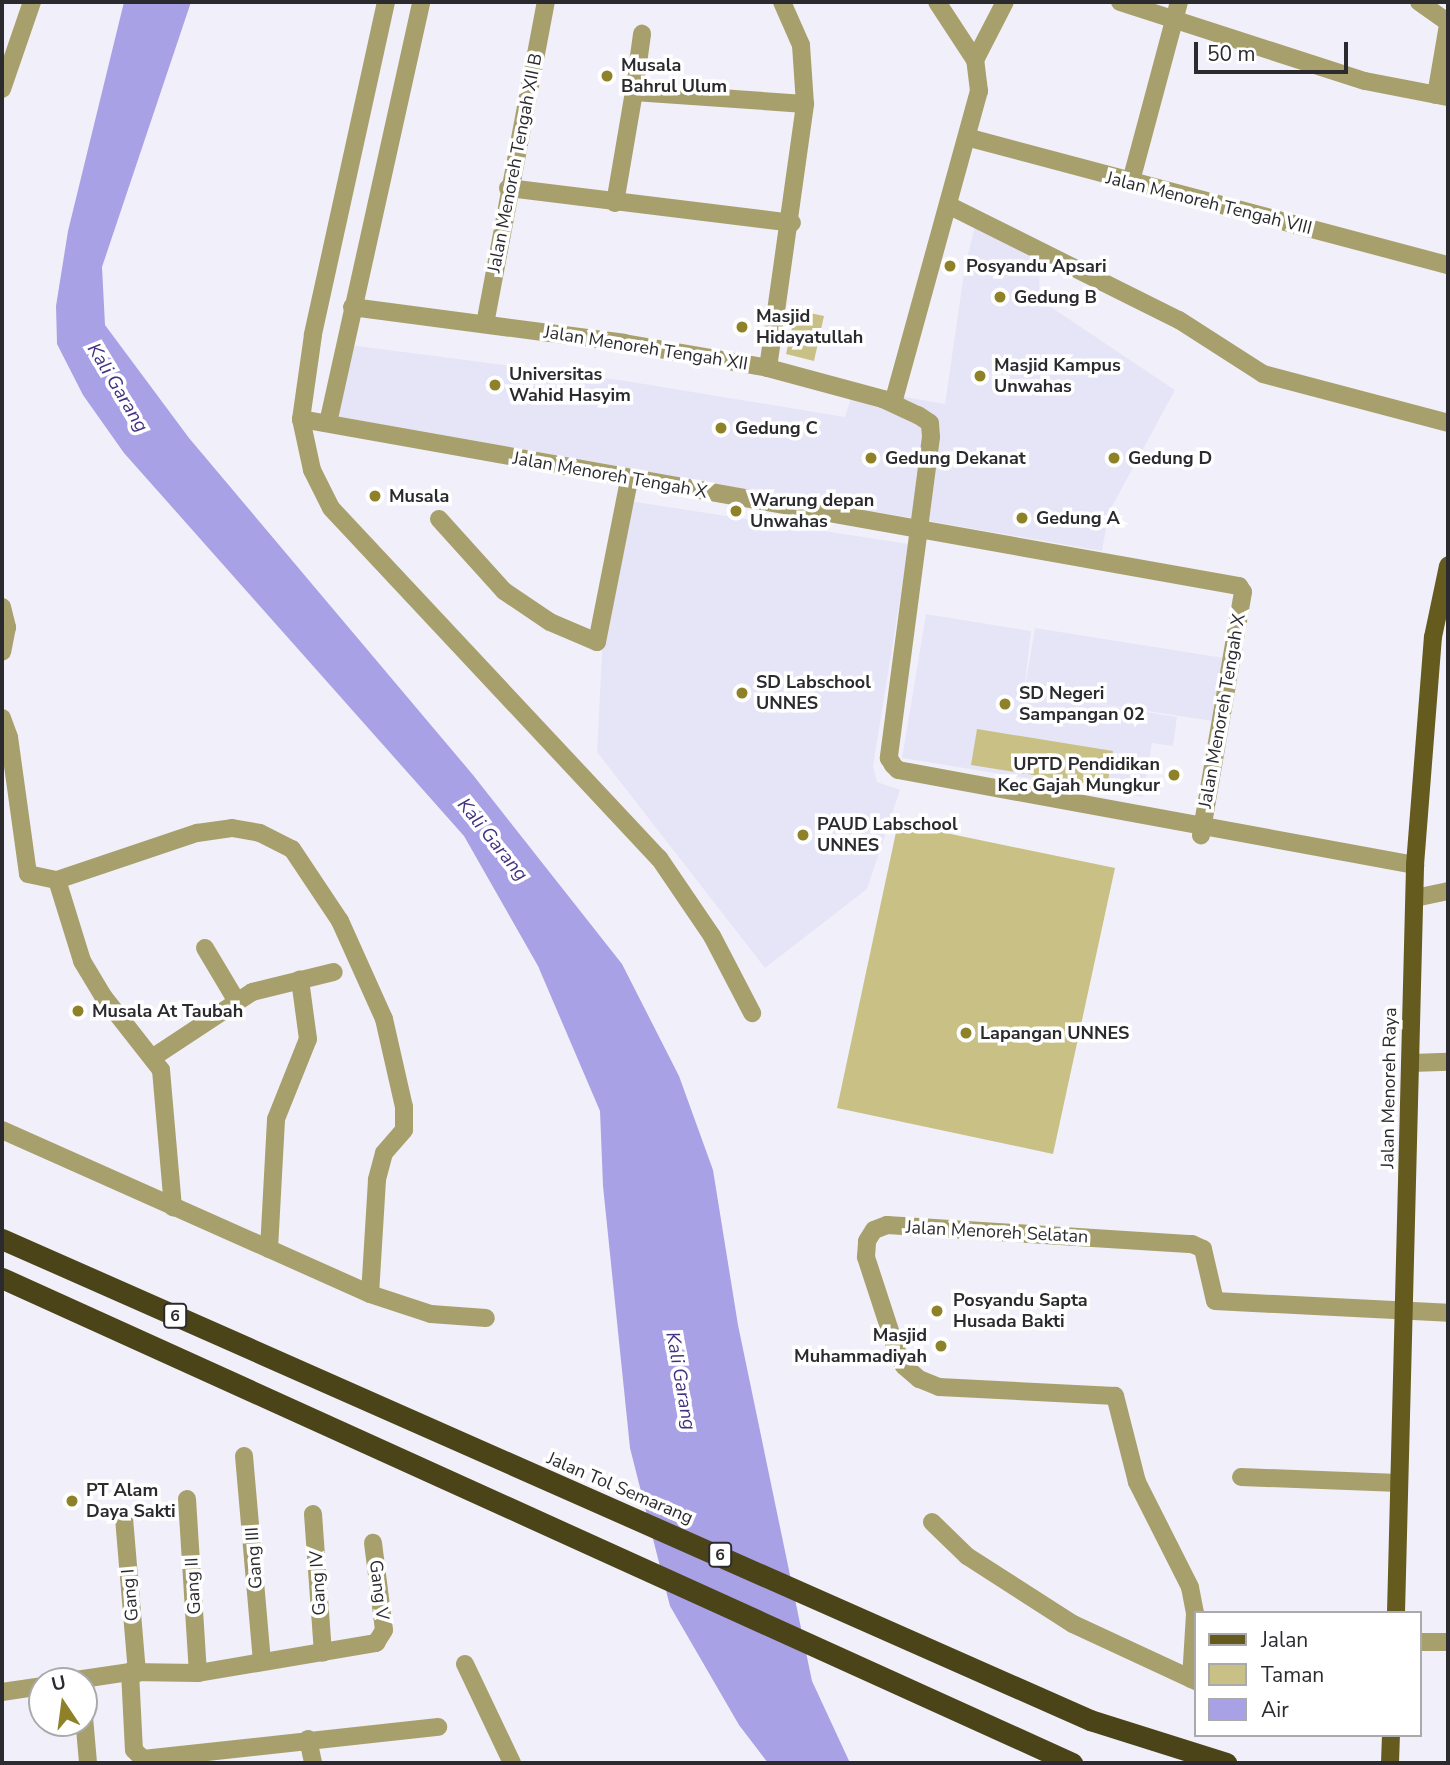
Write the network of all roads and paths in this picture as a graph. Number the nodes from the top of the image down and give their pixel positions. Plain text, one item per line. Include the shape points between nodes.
1 (32, 2) edge
2 (386, 2) edge
3 (421, 2) edge
4 (546, 2) edge
5 (782, 2) edge
6 (937, 2) edge
7 (1005, 2) edge
8 (1120, 2) edge
9 (1419, 2) edge
10 (1177, 10) edge
11 (1448, 23) edge
12 (642, 34) dead end
13 (975, 60) junction
14 (2, 89) edge
15 (634, 92) junction
16 (1442, 96) edge
17 (805, 104) junction
18 (970, 138) junction
19 (1131, 181) junction
20 (508, 188) junction
21 (615, 203) junction
22 (950, 206) junction
23 (792, 223) junction
24 (1448, 265) edge
25 (352, 307) junction
26 (485, 324) junction
27 (768, 368) junction
28 (893, 403) junction
29 (301, 419) junction
30 (328, 423) junction
31 (930, 423) joint
32 (1448, 423) edge
33 (629, 480) junction
34 (439, 519) dead end
35 (919, 527) junction
36 (1448, 566) edge
37 (2, 607) edge
38 (2, 652) edge
39 (2, 718) edge
40 (10, 789) edge
41 (1201, 831) junction
42 (1415, 865) junction
43 (57, 880) junction
44 (1448, 891) edge
45 (1415, 898) junction
46 (205, 948) dead end
47 (334, 972) dead end
48 (300, 980) junction
49 (236, 1000) junction
50 (752, 1013) dead end
51 (155, 1056) junction
52 (1448, 1062) edge
53 (1412, 1063) junction
54 (2, 1130) edge
55 (173, 1207) junction
56 (2, 1239) edge
57 (269, 1249) junction
58 (2, 1278) edge
59 (370, 1294) junction
60 (1404, 1311) junction
61 (1448, 1313) edge
62 (486, 1318) dead end
63 (244, 1457) dead end
64 (1241, 1477) dead end
65 (1399, 1483) junction
66 (187, 1499) dead end
67 (313, 1514) dead end
68 (124, 1518) dead end
69 (932, 1522) dead end
70 (373, 1543) dead end
71 (1195, 1611) edge
72 (1396, 1611) edge
73 (1422, 1642) edge
74 (1448, 1642) edge
75 (323, 1653) junction
76 (262, 1661) junction
77 (465, 1664) dead end
78 (134, 1672) junction
79 (198, 1673) junction
80 (98, 1677) edge
81 (1194, 1680) edge
82 (28, 1688) edge
83 (2, 1692) edge
84 (438, 1727) dead end
85 (86, 1737) edge
86 (1391, 1737) edge
87 (308, 1739) junction
88 (173, 1760) edge
89 (88, 1763) edge
90 (313, 1763) edge
91 (512, 1763) edge
92 (1072, 1763) edge
93 (1226, 1763) edge
94 (1390, 1763) edge

1 - 14 street
2 - 29 street via 320,303
3 - 25 street
4 - 20 street, Jalan Menoreh Tengah XII B
5 - 17 street via 801,45
6 - 13 street
7 - 13 street
8 - 10 street
9 - 11 street
10 - 16 street via 1365,81
10 - 19 street
11 - 16 street
12 - 15 street
13 - 18 street via 979,90
15 - 17 street
15 - 21 street
17 - 23 street
18 - 19 street, Jalan Menoreh Tengah VIII
18 - 22 street
19 - 24 street, Jalan Menoreh Tengah VIII
20 - 21 street
20 - 26 street, Jalan Menoreh Tengah XII B
21 - 23 street
22 - 28 street
22 - 32 street via 1179,320 1263,374
23 - 27 street
25 - 26 street, Jalan Menoreh Tengah XII
25 - 30 street
26 - 27 street, Jalan Menoreh Tengah XII
27 - 28 street, Jalan Menoreh Tengah XII
28 - 31 street, Jalan Menoreh Tengah XII
29 - 30 street, Jalan Menoreh Tengah X
29 - 50 street via 312,470 331,508 659,858 712,936
30 - 33 street, Jalan Menoreh Tengah X
31 - 35 street, Jalan Menoreh Tengah X
33 - 34 street via 597,642 550,622 504,591
33 - 35 street, Jalan Menoreh Tengah X
35 - 41 street, Jalan Menoreh Tengah X via 888,758 893,765 898,770
35 - 41 street, Jalan Menoreh Tengah X via 1238,586 1242,592
36 - 42 main road, Jalan Menoreh Raya via 1433,637
37 - 38 street via 7,627
39 - 40 street
40 - 43 street via 28,874
41 - 42 street, Jalan Menoreh Tengah X
42 - 45 main road, Jalan Menoreh Raya
43 - 51 street via 82,961 103,996
43 - 59 street via 197,833 232,828 260,834 292,849 340,921 384,1019 404,1107 404,1130 384,1153 377,1180
44 - 45 street
45 - 53 main road, Jalan Menoreh Raya
46 - 49 street
47 - 48 street
48 - 49 street
48 - 57 street via 308,1039 276,1119
49 - 51 street
51 - 55 street via 166,1109
52 - 53 street
53 - 60 main road, Jalan Menoreh Raya
54 - 55 street
55 - 57 street
56 - 93 highway, Jalan Tol Semarang / 6 via 1090,1720
57 - 59 street
58 - 92 highway, 6
59 - 62 street via 431,1314
60 - 61 street
60 - 65 main road, Jalan Menoreh Raya
60 - 71 street, Jalan Menoreh Selatan via 1215,1301 1203,1249 1192,1244 887,1225 874,1230 867,1241 866,1257 895,1349 904,1366 919,1379 939,1387 1115,1396 1137,1482 1191,1587
63 - 76 street, Gang III
64 - 65 street
65 - 72 main road, Jalan Menoreh Raya
66 - 79 street, Gang II
67 - 75 street, Gang IV
68 - 78 street, Gang I
69 - 81 street, Jalan Menoreh Selatan via 967,1556 1073,1625
70 - 75 street, Gang V via 383,1637
73 - 74 street
75 - 76 street
76 - 79 street
77 - 91 street
78 - 79 street
78 - 80 street
78 - 88 street, Gang I via 135,1754 144,1759
82 - 83 street
84 - 87 street
85 - 89 street
86 - 94 main road
87 - 88 street
87 - 90 street

